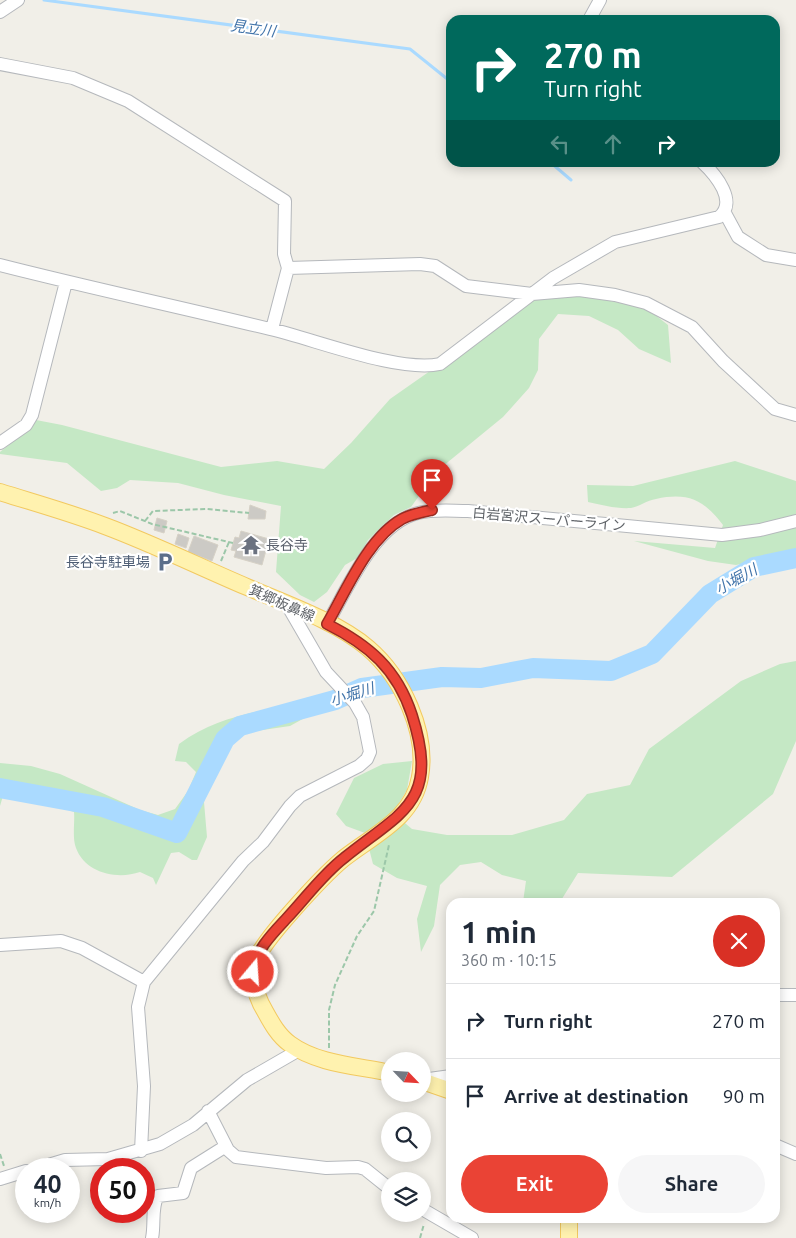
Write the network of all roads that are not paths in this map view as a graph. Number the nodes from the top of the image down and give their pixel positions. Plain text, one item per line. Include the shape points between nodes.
1 (18, 0) edge
2 (600, 0) edge
3 (0, 12) edge
4 (592, 15) edge
5 (0, 64) edge
6 (706, 167) edge
7 (724, 213) junction
8 (796, 260) edge
9 (0, 265) edge
10 (288, 268) junction
11 (66, 282) junction
12 (532, 294) junction
13 (272, 329) junction
14 (796, 415) edge
15 (0, 444) edge
16 (0, 492) edge
17 (796, 521) edge
18 (286, 604) junction
19 (327, 624) junction
20 (0, 945) edge
21 (144, 982) junction
22 (780, 995) edge
23 (796, 995) edge
24 (299, 1050) junction
25 (381, 1071) edge
26 (446, 1077) edge
27 (431, 1079) edge
28 (431, 1083) edge
29 (446, 1089) edge
30 (208, 1111) junction
31 (226, 1146) junction
32 (780, 1147) edge
33 (141, 1151) junction
34 (796, 1154) edge
35 (80, 1160) edge
36 (15, 1174) edge
37 (0, 1179) edge
38 (381, 1182) edge
39 (431, 1214) edge
40 (446, 1223) edge
41 (446, 1223) edge
42 (569, 1223) edge
43 (152, 1238) edge
44 (472, 1238) edge
45 (569, 1238) edge

1 - 3 street
2 - 4 street
5 - 10 street via 73,78 128,101 282,198 286,203 284,254
6 - 7 street via 727,199
7 - 8 street via 738,237 766,255
7 - 12 street via 712,220 615,242
9 - 11 street
10 - 12 street via 420,264 435,266 466,286
10 - 13 street
11 - 13 street
11 - 15 street via 32,415 26,425
12 - 13 street via 440,364 431,366 391,361
12 - 14 street via 579,290 646,303 692,327 775,409
16 - 18 main road, 箕郷板鼻線 via 104,526
17 - 19 street, 白岩宮沢スーパーライン via 722,535 432,510 401,520 371,548
18 - 19 main road, 箕郷板鼻線
18 - 21 street via 326,672 355,703 363,717 370,752 359,766 300,796 290,806
19 - 24 main road, 箕郷板鼻線 via 356,638 391,672 416,728 420,780 408,806 387,827 334,867 267,940 258,955 253,972 258,996 272,1024 288,1043
20 - 21 street via 61,941 82,948
21 - 33 street via 138,1007 144,1086
22 - 23 street
24 - 25 main road, 箕郷板鼻線
24 - 30 street via 247,1080
26 - 27 street
28 - 29 main road
30 - 31 street
30 - 33 street via 193,1125
31 - 38 street via 236,1156 326,1168 358,1167
31 - 43 street via 190,1168 183,1193 158,1196
32 - 34 street
33 - 35 street via 108,1159
36 - 37 street
39 - 41 street
40 - 44 street
42 - 45 main road

